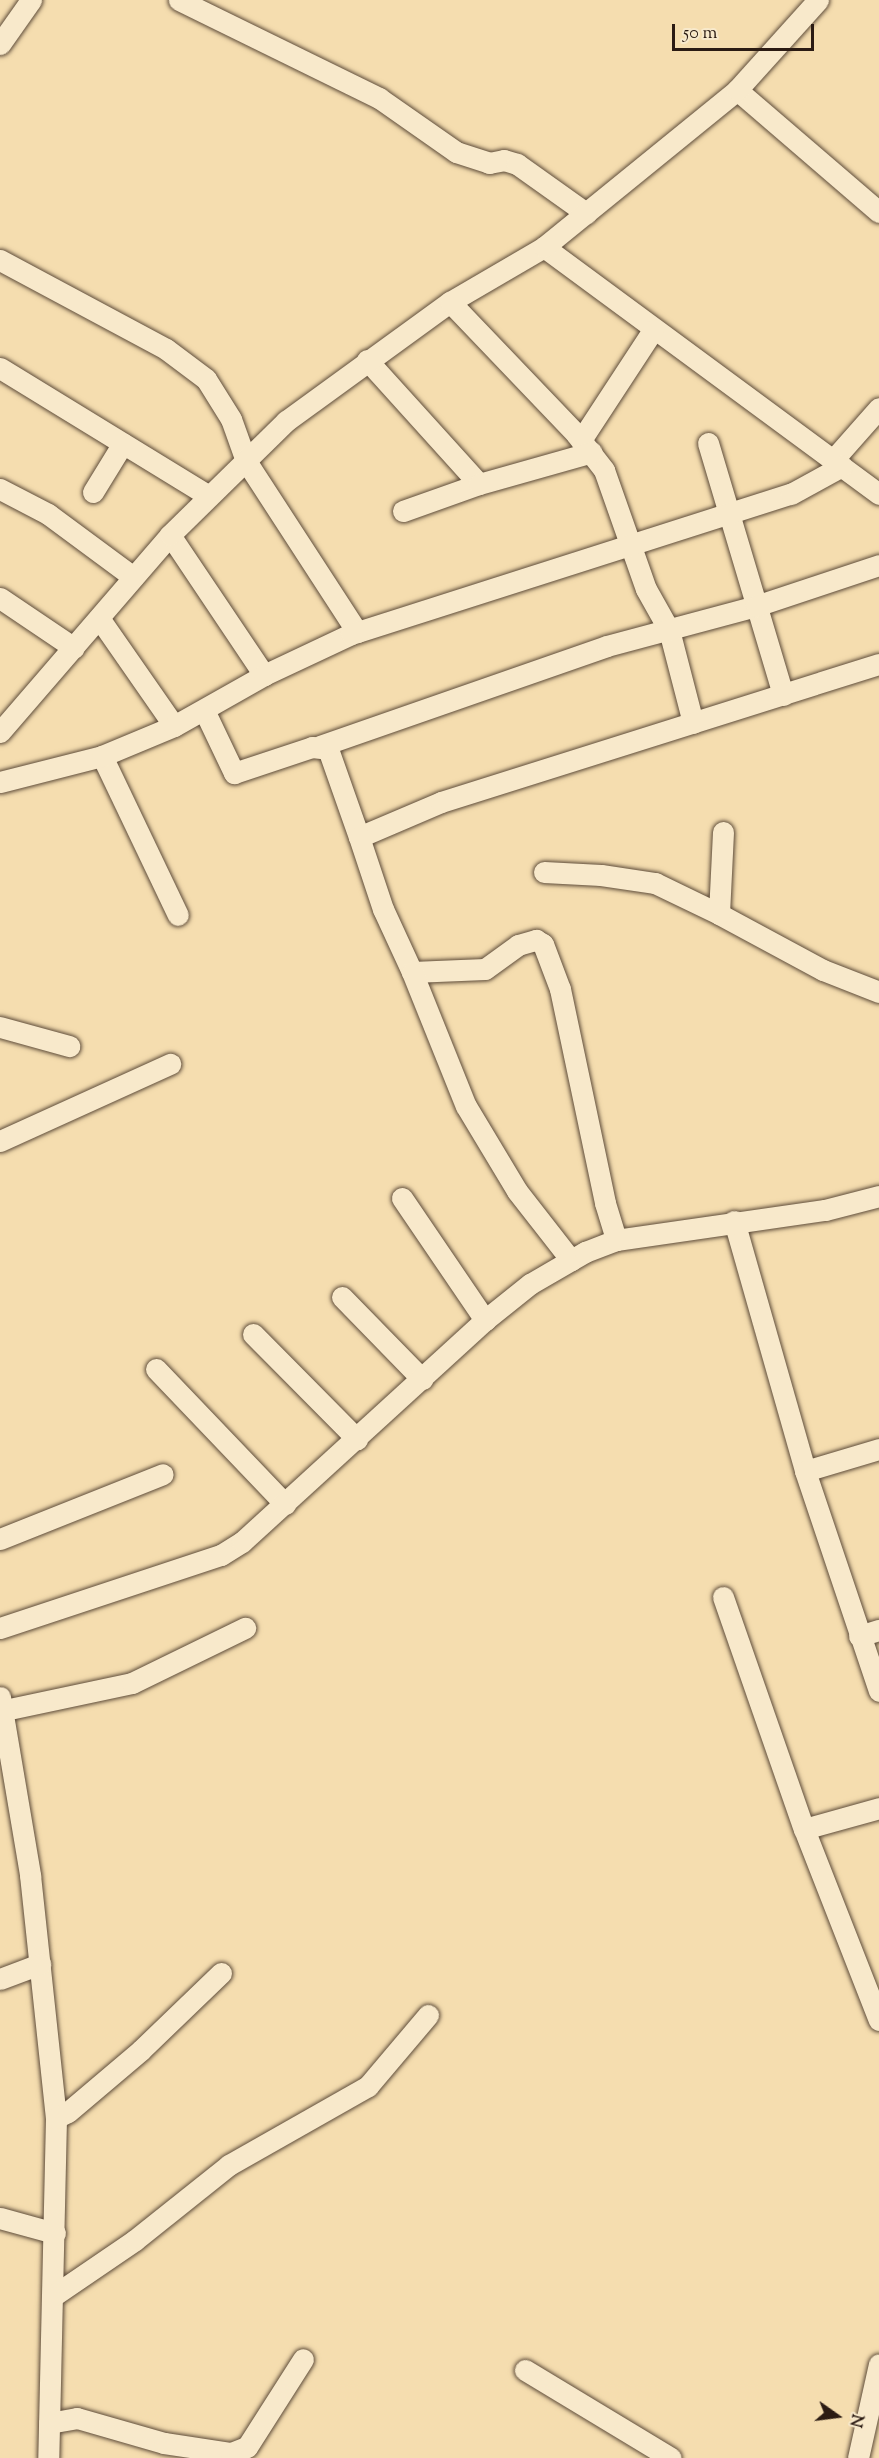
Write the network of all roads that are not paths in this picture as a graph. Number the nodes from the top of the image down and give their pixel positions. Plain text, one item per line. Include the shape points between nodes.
1 (31, 0) edge
2 (178, 0) edge
3 (818, 0) edge
4 (0, 44) edge
5 (737, 90) junction
6 (879, 212) edge
7 (586, 213) junction
8 (544, 247) junction
9 (0, 260) edge
10 (450, 302) junction
11 (653, 330) junction
12 (367, 360) junction
13 (0, 368) edge
14 (879, 408) edge
15 (123, 443) junction
16 (708, 443) dead end
17 (587, 446) junction
18 (246, 461) junction
19 (837, 463) junction
20 (479, 484) junction
21 (0, 489) edge
22 (93, 492) dead end
23 (879, 494) edge
24 (209, 496) junction
25 (403, 511) dead end
26 (727, 513) junction
27 (170, 535) junction
28 (630, 543) junction
29 (879, 565) edge
30 (133, 577) junction
31 (0, 598) edge
32 (756, 606) junction
33 (99, 618) junction
34 (669, 630) junction
35 (357, 632) junction
36 (74, 648) junction
37 (879, 664) edge
38 (264, 675) junction
39 (783, 695) junction
40 (204, 710) junction
41 (693, 723) junction
42 (2, 725) edge
43 (174, 726) junction
44 (321, 746) junction
45 (102, 756) junction
46 (0, 782) edge
47 (723, 832) dead end
48 (359, 837) junction
49 (544, 872) dead end
50 (719, 914) junction
51 (178, 915) dead end
52 (412, 972) junction
53 (869, 981) edge
54 (879, 992) edge
55 (0, 1028) edge
56 (69, 1046) dead end
57 (170, 1064) dead end
58 (0, 1141) edge
59 (879, 1196) edge
60 (402, 1198) dead end
61 (734, 1221) junction
62 (616, 1240) junction
63 (572, 1260) junction
64 (342, 1297) dead end
65 (485, 1320) junction
66 (253, 1334) dead end
67 (156, 1369) dead end
68 (422, 1379) junction
69 (357, 1439) junction
70 (879, 1449) edge
71 (805, 1472) junction
72 (163, 1474) dead end
73 (285, 1504) junction
74 (0, 1539) edge
75 (723, 1597) dead end
76 (0, 1628) edge
77 (245, 1628) dead end
78 (869, 1633) edge
79 (879, 1691) edge
80 (2, 1706) edge
81 (879, 1808) edge
82 (804, 1829) junction
83 (40, 1964) junction
84 (221, 1972) dead end
85 (0, 1979) edge
86 (428, 2015) dead end
87 (879, 2020) edge
88 (56, 2118) junction
89 (0, 2218) edge
90 (55, 2233) junction
91 (53, 2295) junction
92 (303, 2359) dead end
93 (879, 2364) edge
94 (525, 2370) dead end
95 (49, 2423) junction
96 (48, 2458) edge
97 (672, 2458) edge
98 (858, 2458) edge

1 - 4 street
2 - 7 street via 379,98 456,152 489,163 504,160 517,164
3 - 5 street
5 - 6 street
5 - 7 street
7 - 8 street
8 - 10 street
8 - 11 street
9 - 18 street via 190,366 206,379 220,400
10 - 12 street
10 - 17 street
11 - 17 street
11 - 19 street
12 - 18 street via 286,421
12 - 20 street
13 - 15 street
14 - 19 street
15 - 22 street
15 - 24 street
16 - 26 street
17 - 20 street
17 - 28 street via 604,470
18 - 24 street
18 - 35 street
19 - 23 street
19 - 26 street via 791,494
20 - 25 street
21 - 30 street via 48,514
24 - 27 street
26 - 28 street
26 - 32 street
27 - 30 street
27 - 38 street
28 - 34 street via 646,590
28 - 35 street
29 - 32 street
30 - 33 street
31 - 36 street
32 - 34 street
32 - 39 street
33 - 36 street
33 - 43 street
34 - 41 street
34 - 44 street via 607,646
35 - 38 street
36 - 42 street
37 - 39 street
38 - 40 street
39 - 41 street
40 - 43 street
40 - 44 street via 234,773
41 - 48 street via 441,802
43 - 45 street
44 - 48 street via 328,750
45 - 46 street
45 - 51 street
47 - 50 street
48 - 52 street via 382,909
49 - 50 street via 655,883
50 - 53 street via 823,970
52 - 62 street via 485,969 518,945 536,940 543,944 560,989
52 - 63 street via 466,1106 518,1191
53 - 54 street
55 - 56 street
57 - 58 street
59 - 61 street via 825,1210
60 - 65 street
61 - 62 street
61 - 71 street
62 - 63 street
63 - 65 street via 530,1284
64 - 68 street
65 - 68 street
66 - 69 street
67 - 73 street
68 - 69 street
69 - 73 street
70 - 71 street
71 - 78 street
72 - 74 street
73 - 76 street via 221,1555
75 - 82 street
77 - 80 street via 132,1683
78 - 79 street
80 - 83 street
81 - 82 street
82 - 87 street
83 - 85 street
83 - 88 street
84 - 88 street via 141,2050
86 - 91 street via 368,2086 229,2165 135,2240
88 - 90 street
89 - 90 street
90 - 91 street
91 - 95 street
92 - 95 street via 247,2447 231,2453 164,2443 76,2418
93 - 98 street
94 - 97 street
95 - 96 street

